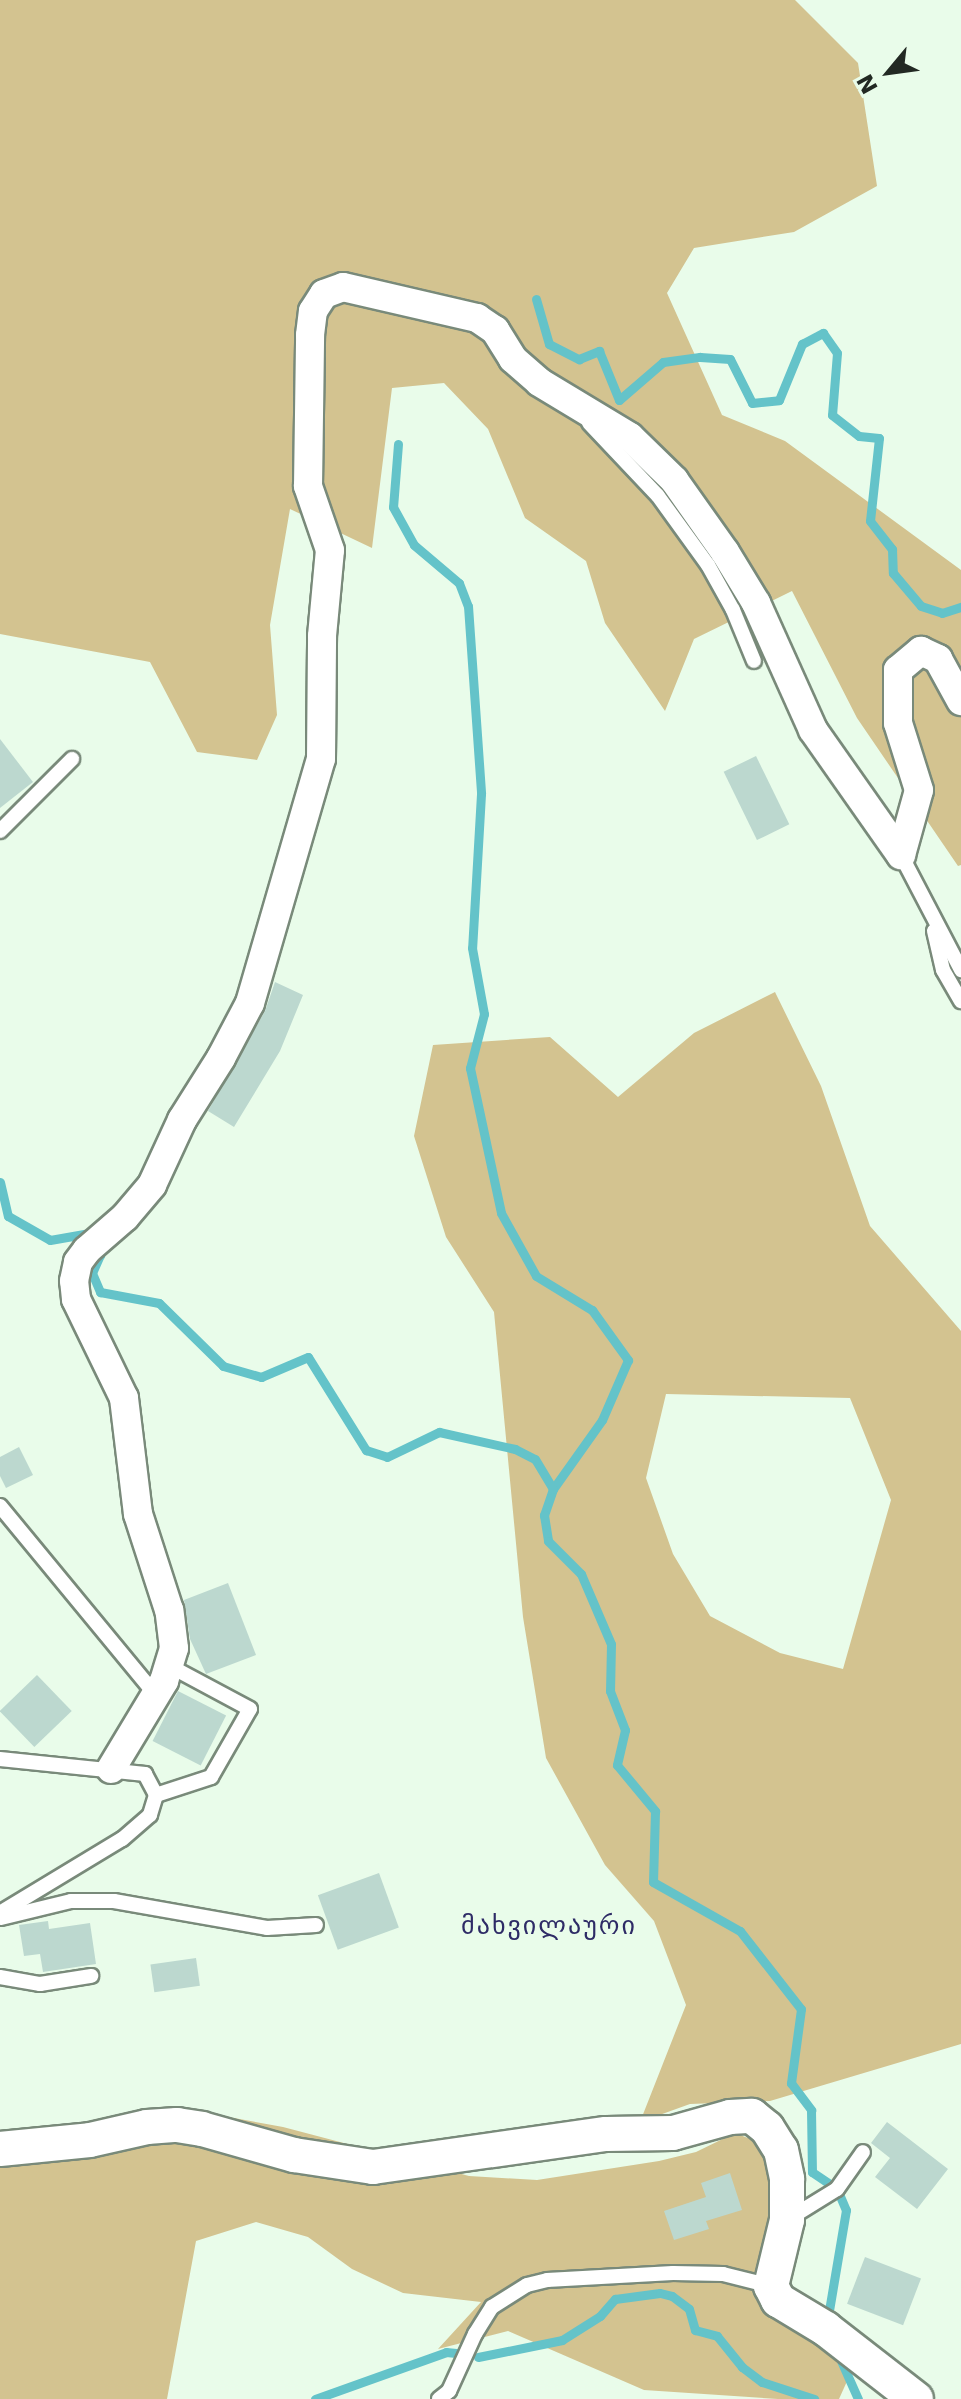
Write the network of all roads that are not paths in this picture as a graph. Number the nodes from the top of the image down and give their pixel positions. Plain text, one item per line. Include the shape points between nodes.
1 (557, 393) junction
2 (754, 661) dead end
3 (961, 701) edge
4 (72, 759) dead end
5 (0, 831) edge
6 (901, 855) junction
7 (929, 903) junction
8 (961, 970) edge
9 (961, 1001) edge
10 (0, 1506) edge
11 (168, 1665) junction
12 (156, 1695) junction
13 (2, 1760) edge
14 (111, 1769) junction
15 (156, 1795) junction
16 (0, 1915) edge
17 (316, 1925) dead end
18 (91, 1976) dead end
19 (0, 1977) edge
20 (0, 2149) edge
21 (863, 2152) dead end
22 (787, 2220) junction
23 (771, 2286) junction
24 (439, 2399) edge
25 (916, 2399) edge

1 - 2 lane via 666,507 708,565
1 - 6 street via 630,437 674,480 756,603 813,730
1 - 11 street via 513,359 495,330 477,318 343,287 324,294 313,311 308,486 330,550 322,636 321,759 250,1003 182,1120 152,1185 87,1250 74,1281 76,1299 124,1398 138,1514 169,1610 174,1648
3 - 6 street via 938,659 921,651 898,670 898,723 919,790
4 - 5 lane
6 - 7 lane
7 - 8 lane
7 - 9 lane via 943,970
10 - 12 lane
11 - 12 street
11 - 15 lane via 250,1709 211,1777
12 - 14 street
13 - 14 lane
14 - 15 lane via 145,1774
15 - 16 lane via 150,1815 122,1839
16 - 17 lane via 71,1901 114,1901 267,1928
18 - 19 lane via 40,1984
20 - 22 street via 177,2125 294,2155 373,2167 606,2134 673,2133 752,2116 781,2150
21 - 22 lane via 837,2189
22 - 23 street
23 - 24 lane via 723,2274 673,2273 527,2285 492,2307 449,2391
23 - 25 street via 778,2300 826,2329

